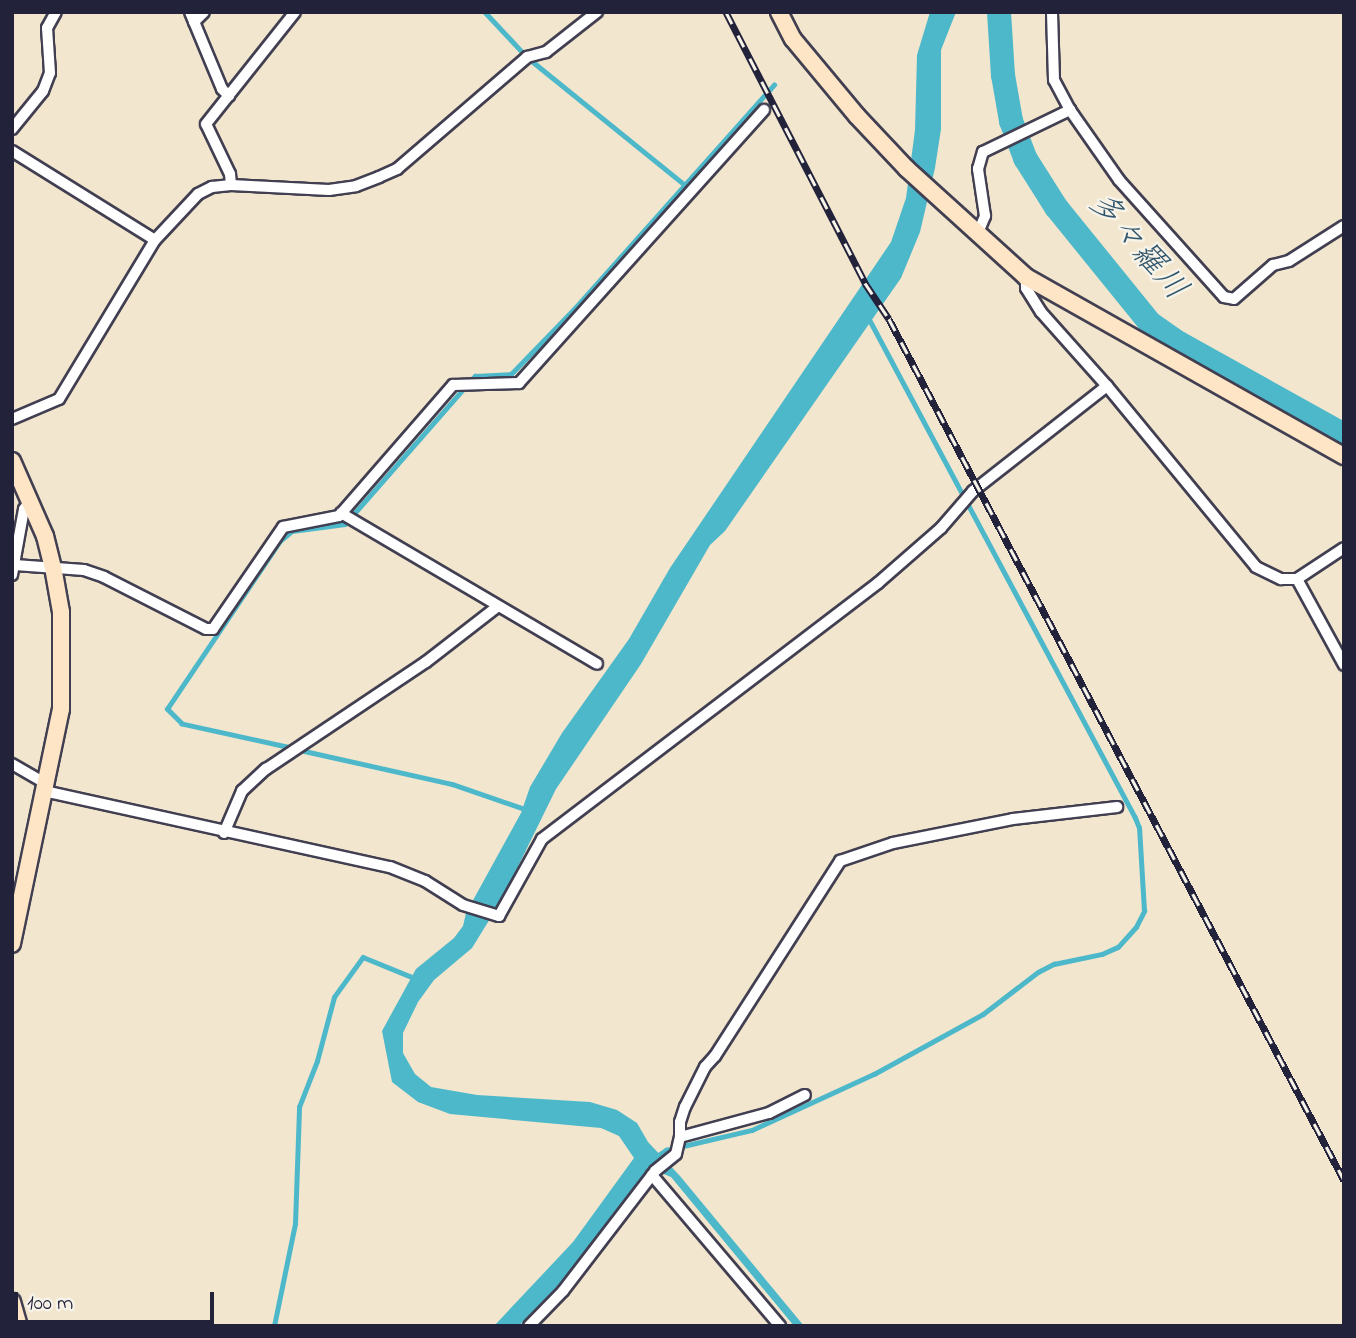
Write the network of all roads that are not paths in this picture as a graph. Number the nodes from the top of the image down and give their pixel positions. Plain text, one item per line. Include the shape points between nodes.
1 (55, 12) edge
2 (204, 12) edge
3 (295, 12) edge
4 (597, 12) edge
5 (779, 12) edge
6 (1052, 12) edge
7 (192, 17) edge
8 (229, 96) junction
9 (764, 110) dead end
10 (1070, 110) junction
11 (12, 129) edge
12 (12, 152) edge
13 (231, 185) junction
14 (1344, 226) edge
15 (977, 235) junction
16 (155, 240) junction
17 (1026, 277) junction
18 (1107, 386) junction
19 (12, 419) edge
20 (1344, 456) edge
21 (12, 461) edge
22 (31, 500) junction
23 (346, 516) junction
24 (1344, 548) edge
25 (53, 567) junction
26 (14, 570) edge
27 (1297, 579) junction
28 (497, 607) junction
29 (597, 664) dead end
30 (1344, 665) edge
31 (12, 764) edge
32 (45, 788) junction
33 (1118, 807) dead end
34 (225, 833) junction
35 (17, 900) edge
36 (12, 944) edge
37 (805, 1094) dead end
38 (679, 1139) junction
39 (654, 1173) junction
40 (12, 1302) edge
41 (19, 1326) edge
42 (529, 1326) edge
43 (780, 1326) edge

1 - 11 street via 47,28 50,73 43,91
2 - 7 street
3 - 8 street
4 - 13 street via 545,52 527,57 397,169 356,186 328,190
5 - 15 main road via 820,75 907,169
6 - 10 street via 1054,80
7 - 8 street
8 - 13 street via 206,124
9 - 23 street via 519,383 453,385
10 - 14 street via 1119,180 1224,297 1234,299 1273,265 1289,261
10 - 15 street via 983,152 978,159 985,216
12 - 16 street
13 - 16 street via 198,194
15 - 17 main road
16 - 19 street via 59,399
17 - 18 street via 1026,288 1041,312
17 - 20 main road
18 - 27 street via 1256,567 1281,579
18 - 34 street via 989,479 878,583 542,839 499,915 468,907 408,873
21 - 22 main road
22 - 25 main road
22 - 26 street via 24,509
23 - 25 street via 283,527 213,629 104,577
23 - 28 street
24 - 27 street
25 - 26 street
25 - 32 main road via 61,612 61,709
27 - 30 street
28 - 29 street
28 - 34 street via 408,676 266,769 242,790
31 - 32 street
32 - 34 street
32 - 35 main road
33 - 38 street via 1013,819 893,844 840,861 705,1067 685,1107
35 - 36 main road
37 - 38 street via 769,1113
38 - 39 street via 676,1154
39 - 42 street via 563,1291
39 - 43 street
40 - 41 main road

